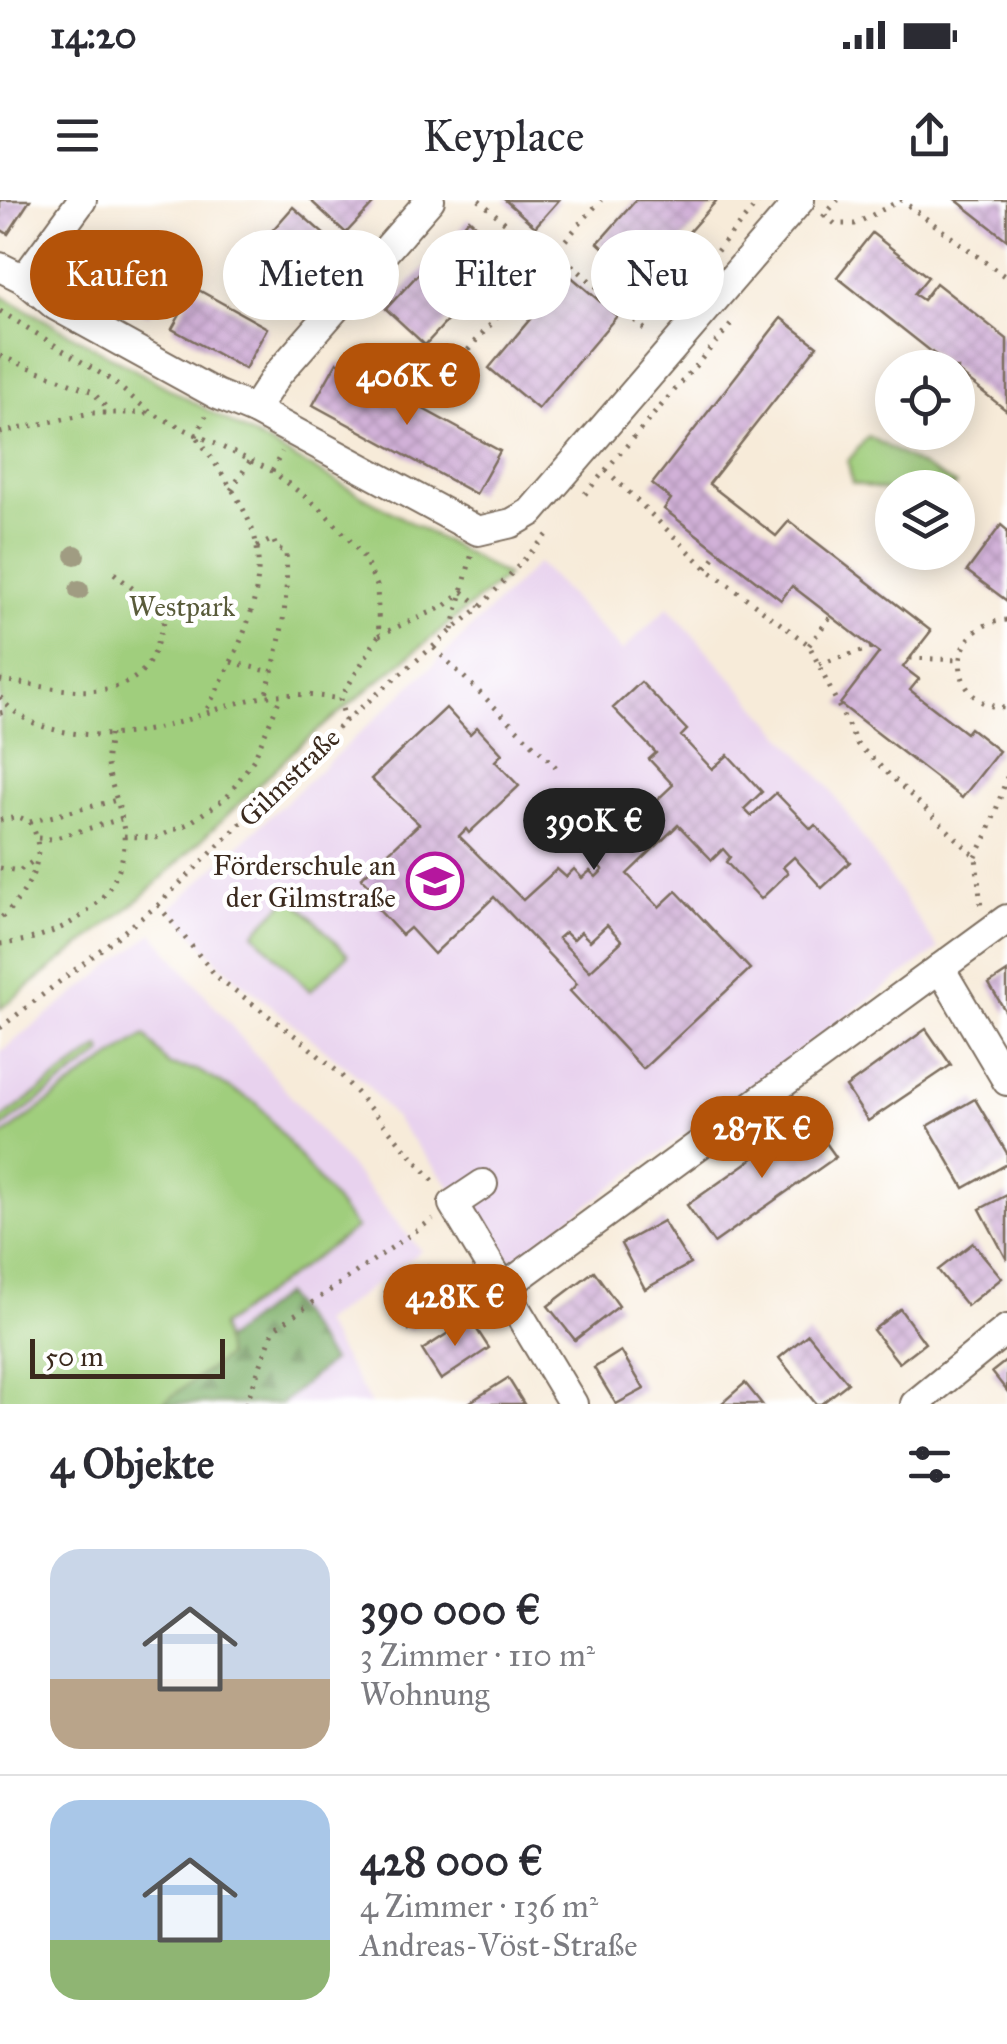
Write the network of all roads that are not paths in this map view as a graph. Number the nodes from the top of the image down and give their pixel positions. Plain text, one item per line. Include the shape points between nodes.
1 (82, 200) edge
2 (430, 200) edge
3 (800, 200) edge
4 (12, 273) edge
5 (254, 410) junction
6 (995, 919) edge
7 (940, 968) junction
8 (1007, 1081) edge
9 (483, 1184) dead end
10 (505, 1287) junction
11 (1007, 1330) edge
12 (573, 1404) edge
13 (915, 1404) edge

1 - 4 street
2 - 5 street
3 - 5 street via 531,512 512,524 478,531
4 - 5 street via 56,306
6 - 7 street
7 - 8 street
7 - 10 street
9 - 10 street via 454,1204
10 - 12 street
11 - 13 street

